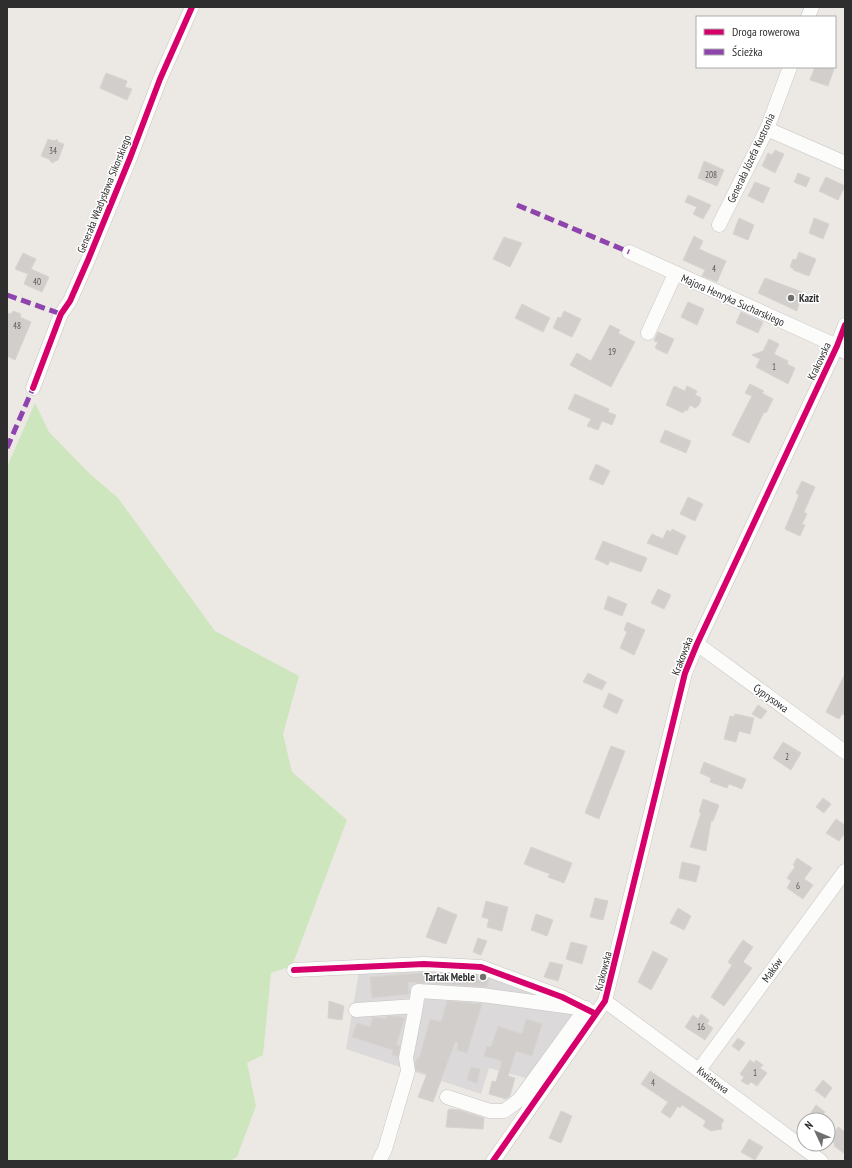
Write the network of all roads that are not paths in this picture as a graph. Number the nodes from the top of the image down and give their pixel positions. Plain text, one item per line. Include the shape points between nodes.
1 (192, 7) edge
2 (790, 68) edge
3 (767, 128) junction
4 (845, 163) edge
5 (719, 225) dead end
6 (629, 252) dead end
7 (675, 274) junction
8 (845, 325) edge
9 (648, 333) dead end
10 (843, 349) edge
11 (33, 388) dead end
12 (697, 644) junction
13 (845, 752) edge
14 (845, 871) edge
15 (294, 970) dead end
16 (605, 1001) junction
17 (416, 1006) junction
18 (356, 1010) dead end
19 (591, 1011) junction
20 (699, 1070) junction
21 (447, 1097) dead end
22 (378, 1161) edge
23 (493, 1161) edge
24 (821, 1161) edge

1 - 11 street, Generała Władysława Sikorskiego via 160,79 88,260 70,301 61,314
2 - 3 street, Generała Józefa Kustronia
3 - 4 street
3 - 5 street, Generała Józefa Kustronia
6 - 7 street, Majora Henryka Sucharskiego
7 - 9 street
7 - 10 street, Majora Henryka Sucharskiego
8 - 10 street, Krakowska
10 - 12 street, Krakowska via 831,359
12 - 13 street, Cyprysowa
12 - 16 street, Krakowska via 677,700
14 - 20 street, Maków
15 - 19 street via 424,964 481,967 562,997
16 - 19 street, Krakowska
16 - 20 street, Kwiatowa
17 - 18 street
17 - 19 street via 418,992 482,995
17 - 22 street via 406,1058 408,1071 385,1149
19 - 21 street via 519,1100 504,1111 490,1111
19 - 23 street, Krakowska
20 - 24 street, Kwiatowa

